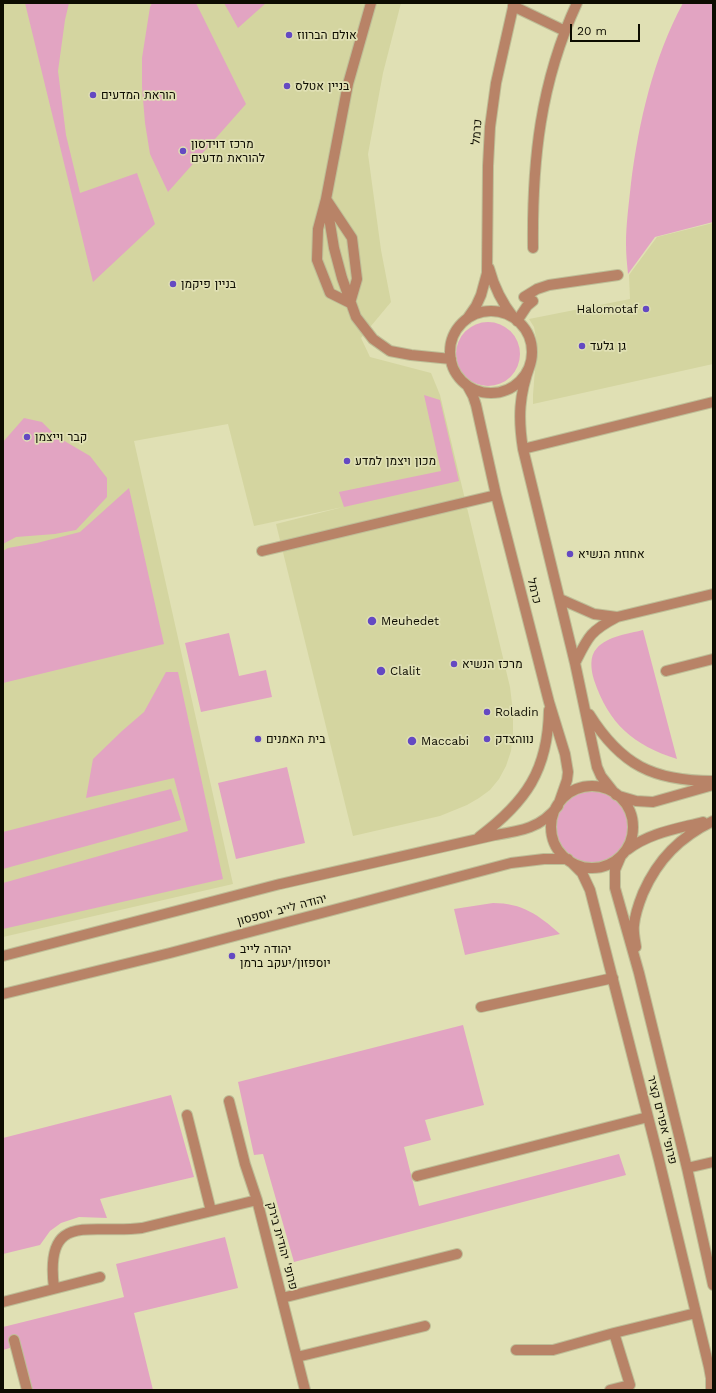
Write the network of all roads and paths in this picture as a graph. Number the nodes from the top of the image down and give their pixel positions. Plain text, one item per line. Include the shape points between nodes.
1 (371, 3) edge
2 (577, 3) edge
3 (514, 4) edge
4 (565, 31) junction
5 (326, 199) junction
6 (532, 248) dead end
7 (487, 265) junction
8 (618, 275) dead end
9 (350, 303) junction
10 (467, 319) junction
11 (516, 320) junction
12 (451, 359) junction
13 (530, 365) junction
14 (467, 385) junction
15 (713, 402) edge
16 (523, 449) junction
17 (496, 495) junction
18 (262, 551) dead end
19 (713, 594) edge
20 (560, 599) junction
21 (616, 617) junction
22 (713, 659) edge
23 (575, 663) junction
24 (666, 671) dead end
25 (549, 702) junction
26 (585, 708) junction
27 (713, 781) edge
28 (713, 785) edge
29 (618, 796) junction
30 (558, 804) junction
31 (713, 820) edge
32 (475, 839) junction
33 (623, 854) junction
34 (570, 861) junction
35 (3, 956) edge
36 (639, 973) junction
37 (613, 978) junction
38 (3, 994) edge
39 (480, 1007) dead end
40 (229, 1101) dead end
41 (187, 1115) dead end
42 (648, 1117) junction
43 (713, 1162) edge
44 (687, 1168) junction
45 (417, 1176) dead end
46 (257, 1200) junction
47 (212, 1212) junction
48 (458, 1254) dead end
49 (100, 1278) dead end
50 (713, 1285) edge
51 (54, 1288) junction
52 (282, 1298) junction
53 (3, 1302) edge
54 (696, 1313) junction
55 (425, 1326) dead end
56 (614, 1333) junction
57 (14, 1340) dead end
58 (516, 1350) dead end
59 (297, 1357) junction
60 (27, 1390) edge
61 (305, 1390) edge
62 (610, 1390) edge
63 (711, 1390) edge

1 - 5 street via 348,84
2 - 4 street
3 - 4 street
3 - 7 street, כרמל via 496,83 490,127
4 - 6 street via 556,55 540,119 533,183
5 - 9 street via 334,248
5 - 9 street via 352,238 357,279
5 - 9 street via 318,230 316,260 330,293
7 - 10 street, כרמל via 486,279 480,296
7 - 11 street, כרמל via 498,294
8 - 11 street via 549,285 538,289 524,297 532,301
9 - 12 street via 356,317 373,340 390,351
10 - 11 street via 491,311
10 - 12 street via 452,339
11 - 13 street via 530,339
12 - 14 street via 458,376
13 - 14 street via 520,381 504,390 491,393
13 - 16 street, כרמל via 520,408
14 - 17 street, כרמל via 476,406
15 - 16 street
16 - 20 street, כרמל
17 - 18 street
17 - 25 street, כרמל
19 - 21 street, כרמל
20 - 21 street, כרמל via 594,614
20 - 23 street, כרמל
21 - 23 street, כרמל via 587,638
22 - 24 street
23 - 26 street, כרמל
25 - 30 street, כרמל via 568,772
25 - 32 street via 547,736 537,773 512,810
26 - 27 street via 614,748 640,767 673,778
26 - 29 street, כרמל via 597,767 601,776
28 - 29 street via 653,802
29 - 30 street via 599,787 586,787 568,794
29 - 33 street via 630,811 633,823 632,835
30 - 32 street, יהודה לייב יוספסון via 552,814 530,828
30 - 34 street via 552,823 552,835 559,851
31 - 33 street via 661,833 634,844
31 - 36 street via 682,840 649,878 634,925
32 - 35 street, יהודה לייב יוספסון via 280,884
33 - 34 street via 606,866 594,868 583,867
33 - 36 street, פרופ' אפרים קציר via 615,870 614,888
34 - 37 street, פרופ' אפרים קציר via 582,873 590,890
34 - 38 street, יהודה לייב יוספסון via 544,859 511,863
36 - 44 street, פרופ' אפרים קציר
37 - 39 street
37 - 42 street, פרופ' אפרים קציר
40 - 46 street
41 - 47 street
42 - 45 street
42 - 54 street, פרופ' אפרים קציר
43 - 44 street
44 - 50 street, פרופ' אפרים קציר
46 - 47 street, פרופ' יהודית בירק
46 - 52 street, פרופ' יהודית בירק
47 - 51 street, פרופ' יהודית בירק via 129,1230 89,1228 63,1237 52,1258
48 - 52 street
49 - 51 street
51 - 53 street
52 - 59 street, פרופ' יהודית בירק
54 - 56 street
54 - 63 street, פרופ' אפרים קציר via 709,1367
55 - 59 street
56 - 58 street via 553,1350
56 - 62 street via 630,1385
57 - 60 street
59 - 61 street, פרופ' יהודית בירק

